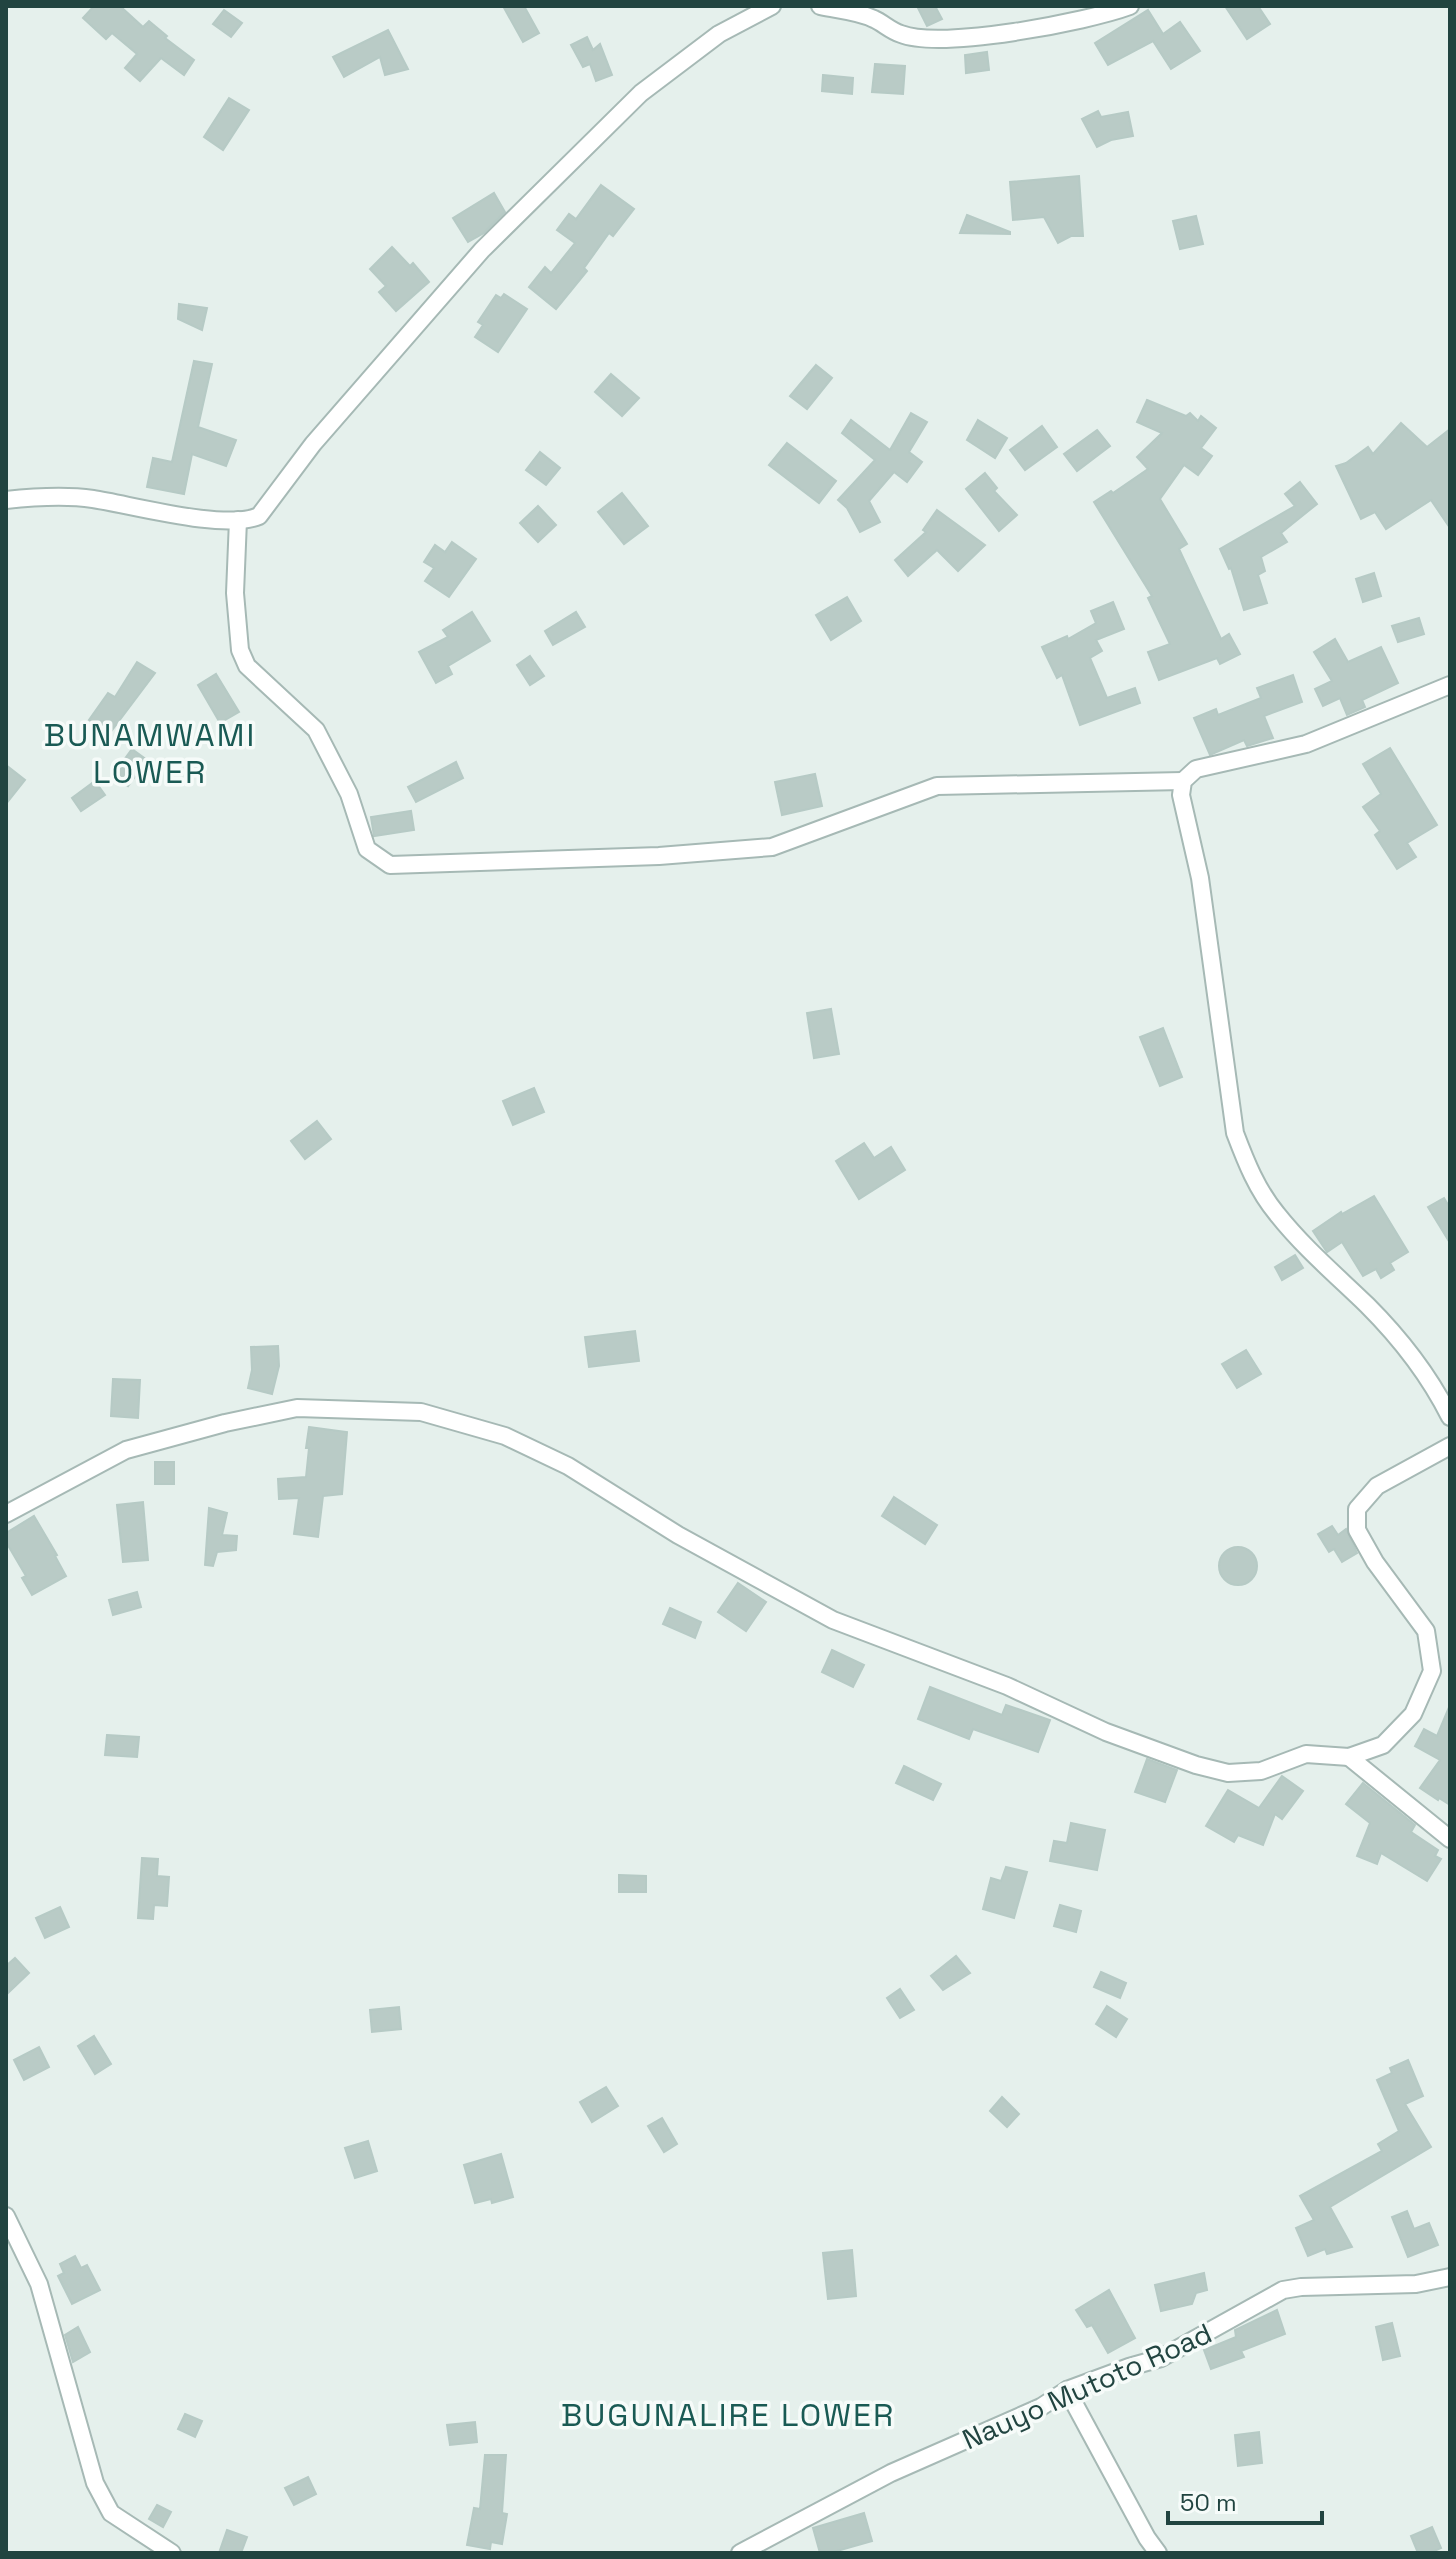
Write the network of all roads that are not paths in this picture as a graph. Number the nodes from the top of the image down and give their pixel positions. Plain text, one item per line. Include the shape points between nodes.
1 (772, 6) edge
2 (820, 6) edge
3 (1130, 6) edge
4 (6, 500) edge
5 (238, 520) junction
6 (1450, 685) edge
7 (1183, 781) junction
8 (1450, 1417) edge
9 (1450, 1446) edge
10 (6, 1514) edge
11 (1349, 1757) junction
12 (1450, 1839) edge
13 (6, 2216) edge
14 (1450, 2277) edge
15 (1067, 2390) junction
16 (172, 2553) edge
17 (740, 2553) edge
18 (1158, 2553) edge

1 - 5 street via 719,34 641,93 482,250 313,444 259,516
2 - 3 street via 870,17 902,35 942,39 1035,29
4 - 5 street via 89,498
5 - 7 street via 235,593 240,650 247,666 316,730 349,794 367,849 390,865 772,847 937,786
6 - 7 street via 1306,744 1196,769
7 - 8 street via 1181,795 1200,878 1235,1133 1250,1172 1310,1252 1401,1342
9 - 11 street via 1377,1486 1357,1509 1357,1530 1375,1562 1426,1631 1432,1671 1413,1714 1383,1745
10 - 11 street via 126,1450 225,1423 297,1408 421,1412 505,1436 568,1466 678,1535 833,1620 1007,1686 1157,1751 1228,1773 1261,1771 1306,1754
11 - 12 street
13 - 16 street via 39,2284 95,2483 111,2513
14 - 15 street, Nauyo Mutoto Road via 1416,2284 1283,2290 1161,2358
15 - 17 street, Nauyo Mutoto Road via 1041,2407 891,2473
15 - 18 street

